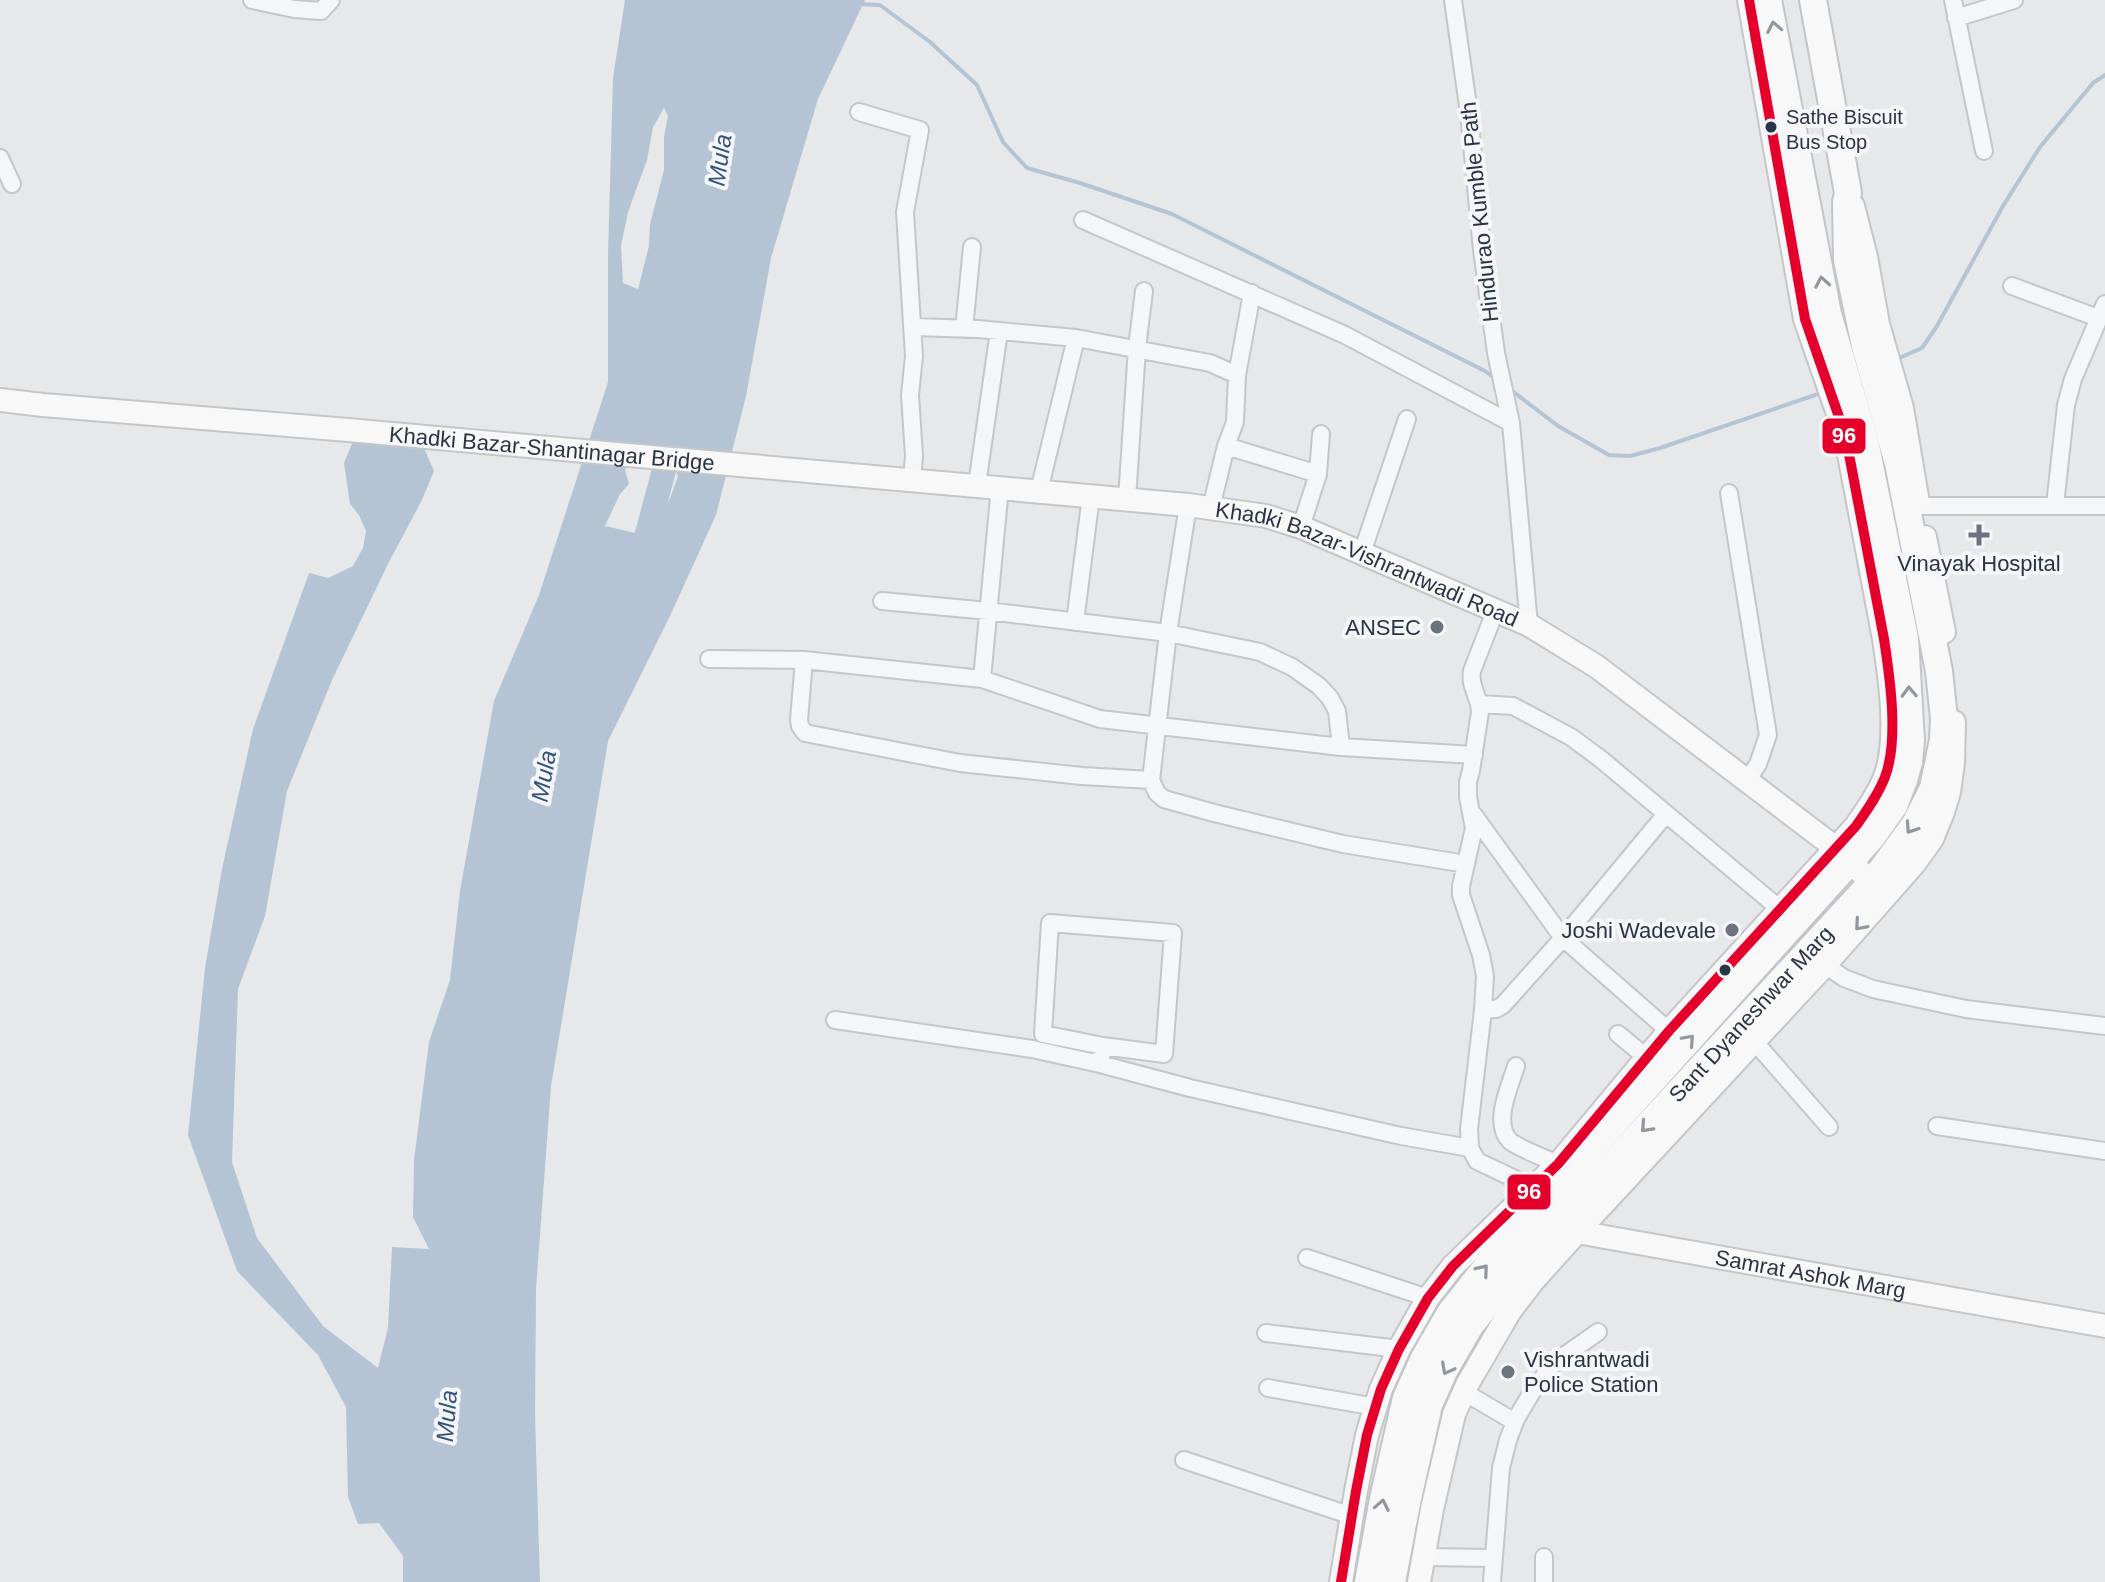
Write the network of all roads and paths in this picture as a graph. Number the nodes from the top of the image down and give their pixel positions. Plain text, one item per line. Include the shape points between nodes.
1 (252, 0) edge
2 (331, 0) edge
3 (1453, 0) edge
4 (1749, 0) edge
5 (1768, 0) edge
6 (1813, 0) edge
7 (1953, 0) edge
8 (2014, 0) edge
9 (284, 4) edge
10 (1956, 18) junction
11 (859, 112) dead end
12 (1984, 151) dead end
13 (0, 158) edge
14 (12, 184) dead end
15 (1083, 220) dead end
16 (972, 247) dead end
17 (2012, 286) dead end
18 (1144, 291) dead end
19 (1252, 293) junction
20 (2102, 311) edge
21 (913, 327) junction
22 (964, 329) junction
23 (999, 331) junction
24 (1076, 338) junction
25 (1137, 348) junction
26 (1830, 361) junction
27 (1237, 375) junction
28 (1890, 399) junction
29 (0, 400) edge
30 (1407, 419) dead end
31 (1511, 423) junction
32 (1321, 434) dead end
33 (1226, 446) junction
34 (756, 465) joint
35 (1318, 474) junction
36 (912, 479) junction
37 (977, 485) junction
38 (1000, 487) junction
39 (1039, 491) junction
40 (1729, 493) dead end
41 (1091, 496) junction
42 (1127, 499) junction
43 (2055, 505) junction
44 (1200, 506) junction
45 (1919, 506) junction
46 (2105, 506) edge
47 (1301, 527) junction
48 (1362, 553) junction
49 (882, 601) dead end
50 (1496, 609) junction
51 (988, 611) junction
52 (1075, 622) junction
53 (1529, 625) junction
54 (1168, 633) junction
55 (709, 659) dead end
56 (804, 660) junction
57 (982, 679) junction
58 (1480, 704) junction
59 (1156, 727) junction
60 (1341, 747) junction
61 (1474, 755) junction
62 (1151, 780) junction
63 (1747, 781) junction
64 (1471, 812) junction
65 (1666, 814) junction
66 (1844, 855) junction
67 (1466, 864) junction
68 (1881, 886) junction
69 (1780, 909) junction
70 (1563, 938) junction
71 (1825, 965) junction
72 (1483, 1010) junction
73 (835, 1020) dead end
74 (2105, 1026) edge
75 (1669, 1031) junction
76 (1618, 1034) dead end
77 (1754, 1041) junction
78 (1103, 1046) junction
79 (1647, 1058) junction
80 (1100, 1064) junction
81 (1516, 1066) dead end
82 (1937, 1126) dead end
83 (1829, 1127) dead end
84 (1470, 1148) junction
85 (2105, 1151) edge
86 (1558, 1164) junction
87 (1554, 1210) junction
88 (1307, 1258) dead end
89 (1428, 1298) junction
90 (2105, 1326) edge
91 (1598, 1332) dead end
92 (1266, 1333) dead end
93 (1399, 1349) junction
94 (1268, 1388) dead end
95 (1464, 1392) junction
96 (1376, 1407) junction
97 (1515, 1422) junction
98 (1184, 1460) dead end
99 (1352, 1516) junction
100 (1423, 1557) junction
101 (1544, 1557) dead end
102 (1493, 1558) junction
103 (1341, 1582) edge
104 (1368, 1582) edge
105 (1392, 1582) edge
106 (1419, 1582) edge
107 (1492, 1582) edge
108 (1544, 1582) edge

1 - 9 street
2 - 9 street via 321,11
3 - 31 street, Hindurao Kumble Path via 1496,353
4 - 26 street via 1805,319
26 -> 5 main road via 1828,314
6 - 28 main road, Sant Dyaneshwar Marg via 1848,193 1847,260
7 - 10 street
8 - 10 street
10 - 12 street
11 - 21 street via 920,130 905,212
13 - 14 street
15 - 19 street
16 - 22 street
17 - 20 street
18 - 25 street
19 - 27 street
19 - 31 street via 1345,335
20 - 43 street via 2066,405
21 - 22 street
21 - 36 street
22 - 23 street
23 - 24 street
23 - 37 street
24 - 25 street
24 - 39 street
25 - 27 street via 1210,363
25 - 42 street
66 -> 26 main road, Sant Dyaneshwar Marg via 1872,837 1894,806 1911,741 1905,638 1874,480
27 - 33 street via 1235,422
28 - 45 street
28 -> 68 main road, Sant Dyaneshwar Marg via 1944,719 1933,788
29 - 34 street, Khadki Bazar-Shantinagar Bridge
30 - 48 street
31 - 53 street, Hindurao Kumble Path
32 - 35 street
33 - 35 street
33 - 44 street
34 - 36 street, Khadki Bazar-Vishrantwadi Road
35 - 47 street
36 - 37 street, Khadki Bazar-Vishrantwadi Road
37 - 38 street, Khadki Bazar-Vishrantwadi Road
38 - 39 street, Khadki Bazar-Vishrantwadi Road
38 - 51 street
39 - 41 street, Khadki Bazar-Vishrantwadi Road
40 - 63 street via 1768,735
41 - 42 street, Khadki Bazar-Vishrantwadi Road
41 - 52 street
42 - 44 street, Khadki Bazar-Vishrantwadi Road
43 - 45 street
43 - 46 street
44 - 47 street, Khadki Bazar-Vishrantwadi Road
44 - 54 street
45 - 68 street via 1952,636 1954,747 1949,792 1932,839 1914,864
47 - 48 street, Khadki Bazar-Vishrantwadi Road
48 - 50 street, Khadki Bazar-Vishrantwadi Road
49 - 51 street
50 - 53 street, Khadki Bazar-Vishrantwadi Road
50 - 58 street via 1470,680
51 - 52 street
51 - 57 street
52 - 54 street
53 - 63 street, Khadki Bazar-Vishrantwadi Road via 1596,666
54 - 59 street
54 - 60 street via 1260,652 1292,667 1330,698
55 - 56 street
56 - 57 street
56 - 62 street via 799,720 805,733 960,763
57 - 59 street via 1100,719
58 - 61 street
58 - 65 street via 1513,706 1571,737
59 - 60 street
59 - 62 street
60 - 61 street
61 - 64 street via 1468,782
62 - 67 street via 1164,799 1214,813 1343,844
63 - 66 street, Khadki Bazar-Vishrantwadi Road
64 - 67 street via 1474,828
64 - 70 street
65 - 69 street
65 - 70 street
66 - 68 street, Khadki Bazar-Vishrantwadi Road
66 - 69 street
87 -> 66 main road, Sant Dyaneshwar Marg
67 - 72 street via 1461,895 1484,964
68 -> 71 street
68 -> 87 main road, Sant Dyaneshwar Marg
69 - 75 street
70 - 72 street via 1503,1005
70 - 75 street
71 - 74 street via 1873,989 1966,1009
71 - 77 street
72 - 84 street
73 - 80 street
75 - 79 street
76 - 79 street
77 - 83 street
77 - 87 street
78 - 78 street via 1043,1034 1050,923 1173,933 1164,1054
78 - 80 street
79 - 86 street
80 - 84 street
81 - 86 street via 1502,1128 1511,1141
82 - 85 street
84 - 87 street via 1477,1161
86 - 87 street
87 - 89 street via 1453,1266
87 - 90 street, Samrat Ashok Marg
87 - 95 street via 1533,1281
104 -> 87 main road, Sant Dyaneshwar Marg via 1395,1441 1423,1360 1472,1283
87 -> 105 main road, Sant Dyaneshwar Marg via 1470,1326 1429,1405
88 - 89 street
89 - 93 street
91 - 97 street via 1554,1363
92 - 93 street
93 - 96 street
94 - 96 street
95 - 97 street
95 - 100 street via 1447,1440
96 - 99 street
97 - 102 street via 1501,1468
98 - 99 street
99 - 103 street
100 - 102 street
100 - 106 street
101 - 108 street
102 - 107 street

